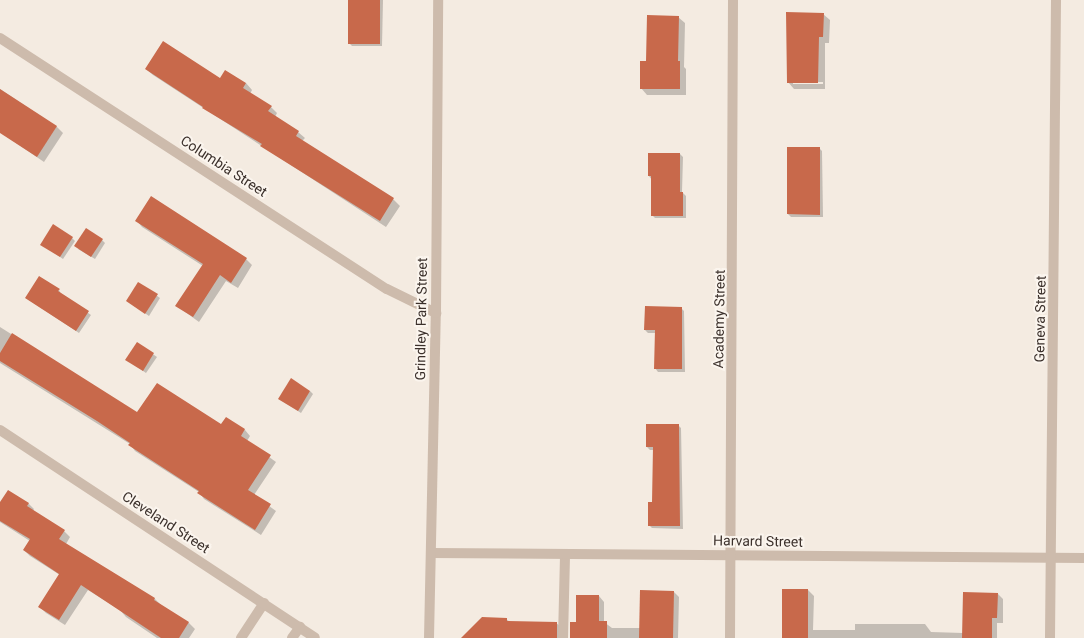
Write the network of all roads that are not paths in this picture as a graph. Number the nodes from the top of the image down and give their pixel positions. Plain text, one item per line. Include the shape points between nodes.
1 (438, 0) edge
2 (733, 0) edge
3 (1056, 0) edge
4 (0, 38) edge
5 (436, 313) junction
6 (0, 430) edge
7 (431, 553) junction
8 (565, 554) junction
9 (731, 555) junction
10 (1052, 557) junction
11 (1084, 558) edge
12 (264, 603) junction
13 (300, 628) junction
14 (241, 638) edge
15 (292, 638) edge
16 (315, 638) edge
17 (429, 638) edge
18 (563, 638) edge
19 (730, 638) edge
20 (1050, 638) edge

1 - 5 street, Grindley Park Street
2 - 9 street, Academy Street
3 - 10 street, Geneva Street
4 - 5 street, Columbia Street via 388,289
5 - 7 street, Grindley Park Street
6 - 12 street, Cleveland Street
7 - 8 street, Harvard Street
7 - 17 street, Grindley Park Street
8 - 9 street, Harvard Street
8 - 18 street
9 - 10 street, Harvard Street
9 - 19 street, Academy Street
10 - 11 street, Harvard Street
10 - 20 street, Geneva Street
12 - 13 street, Cleveland Street
12 - 14 street
13 - 15 street
13 - 16 street, Cleveland Street

